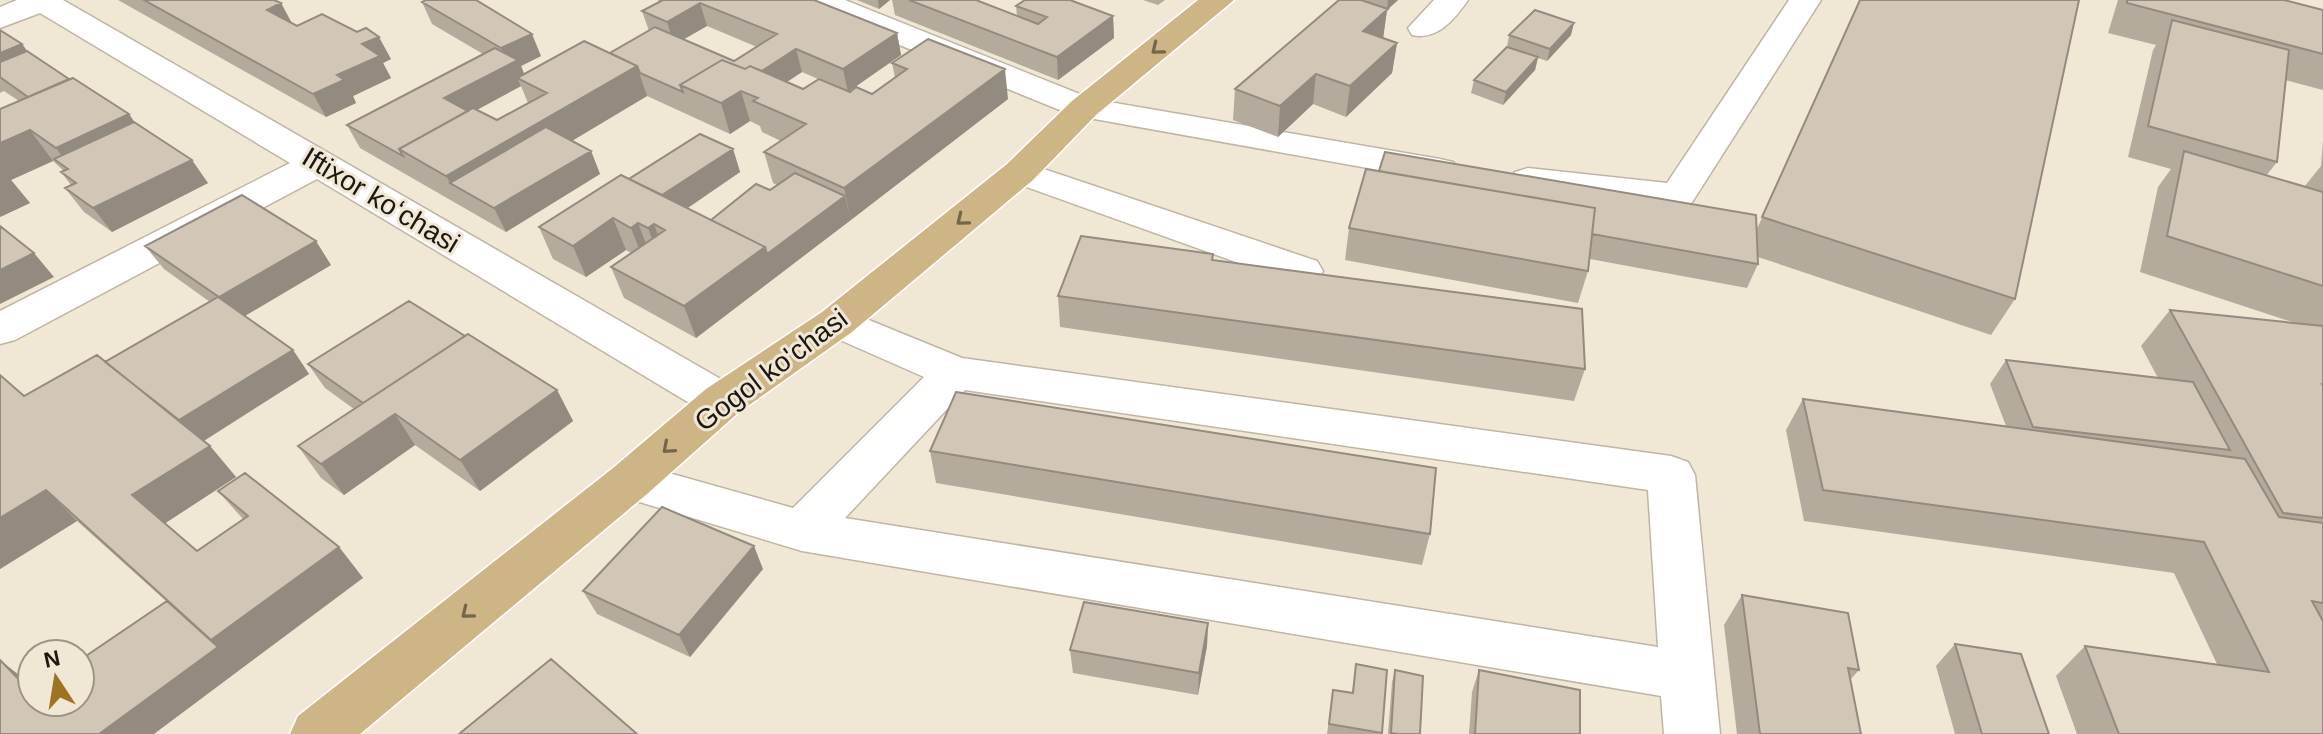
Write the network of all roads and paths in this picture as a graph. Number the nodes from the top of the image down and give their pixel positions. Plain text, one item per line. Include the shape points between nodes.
1 (43, 0) edge
2 (817, 0) edge
3 (1218, 0) edge
4 (1452, 0) edge
5 (1805, 0) edge
6 (0, 18) edge
7 (1424, 28) dead end
8 (1084, 108) junction
9 (319, 163) junction
10 (1020, 172) junction
11 (1303, 271) edge
12 (837, 322) junction
13 (0, 329) edge
14 (955, 373) junction
15 (722, 401) junction
16 (630, 481) junction
17 (802, 531) junction
18 (1687, 676) junction
19 (318, 734) edge
20 (1692, 734) edge

1 - 6 street
1 - 9 street, Iftixor koʻchasi
2 - 8 street
3 -> 8 main road, Gogol ko'chasi
4 - 7 street
5 - 8 street via 1677,196 1435,170
8 - 10 main road, Gogol ko'chasi
9 - 13 street
9 - 15 street, Iftixor koʻchasi
10 - 11 street
10 -> 12 main road, Gogol ko'chasi
12 - 14 street
12 - 15 main road, Gogol ko'chasi
14 - 17 street
14 - 18 street via 1671,475
15 -> 16 main road, Gogol ko'chasi
16 - 17 street
16 -> 19 main road, Gogol ko'chasi
17 - 18 street
18 - 20 street

